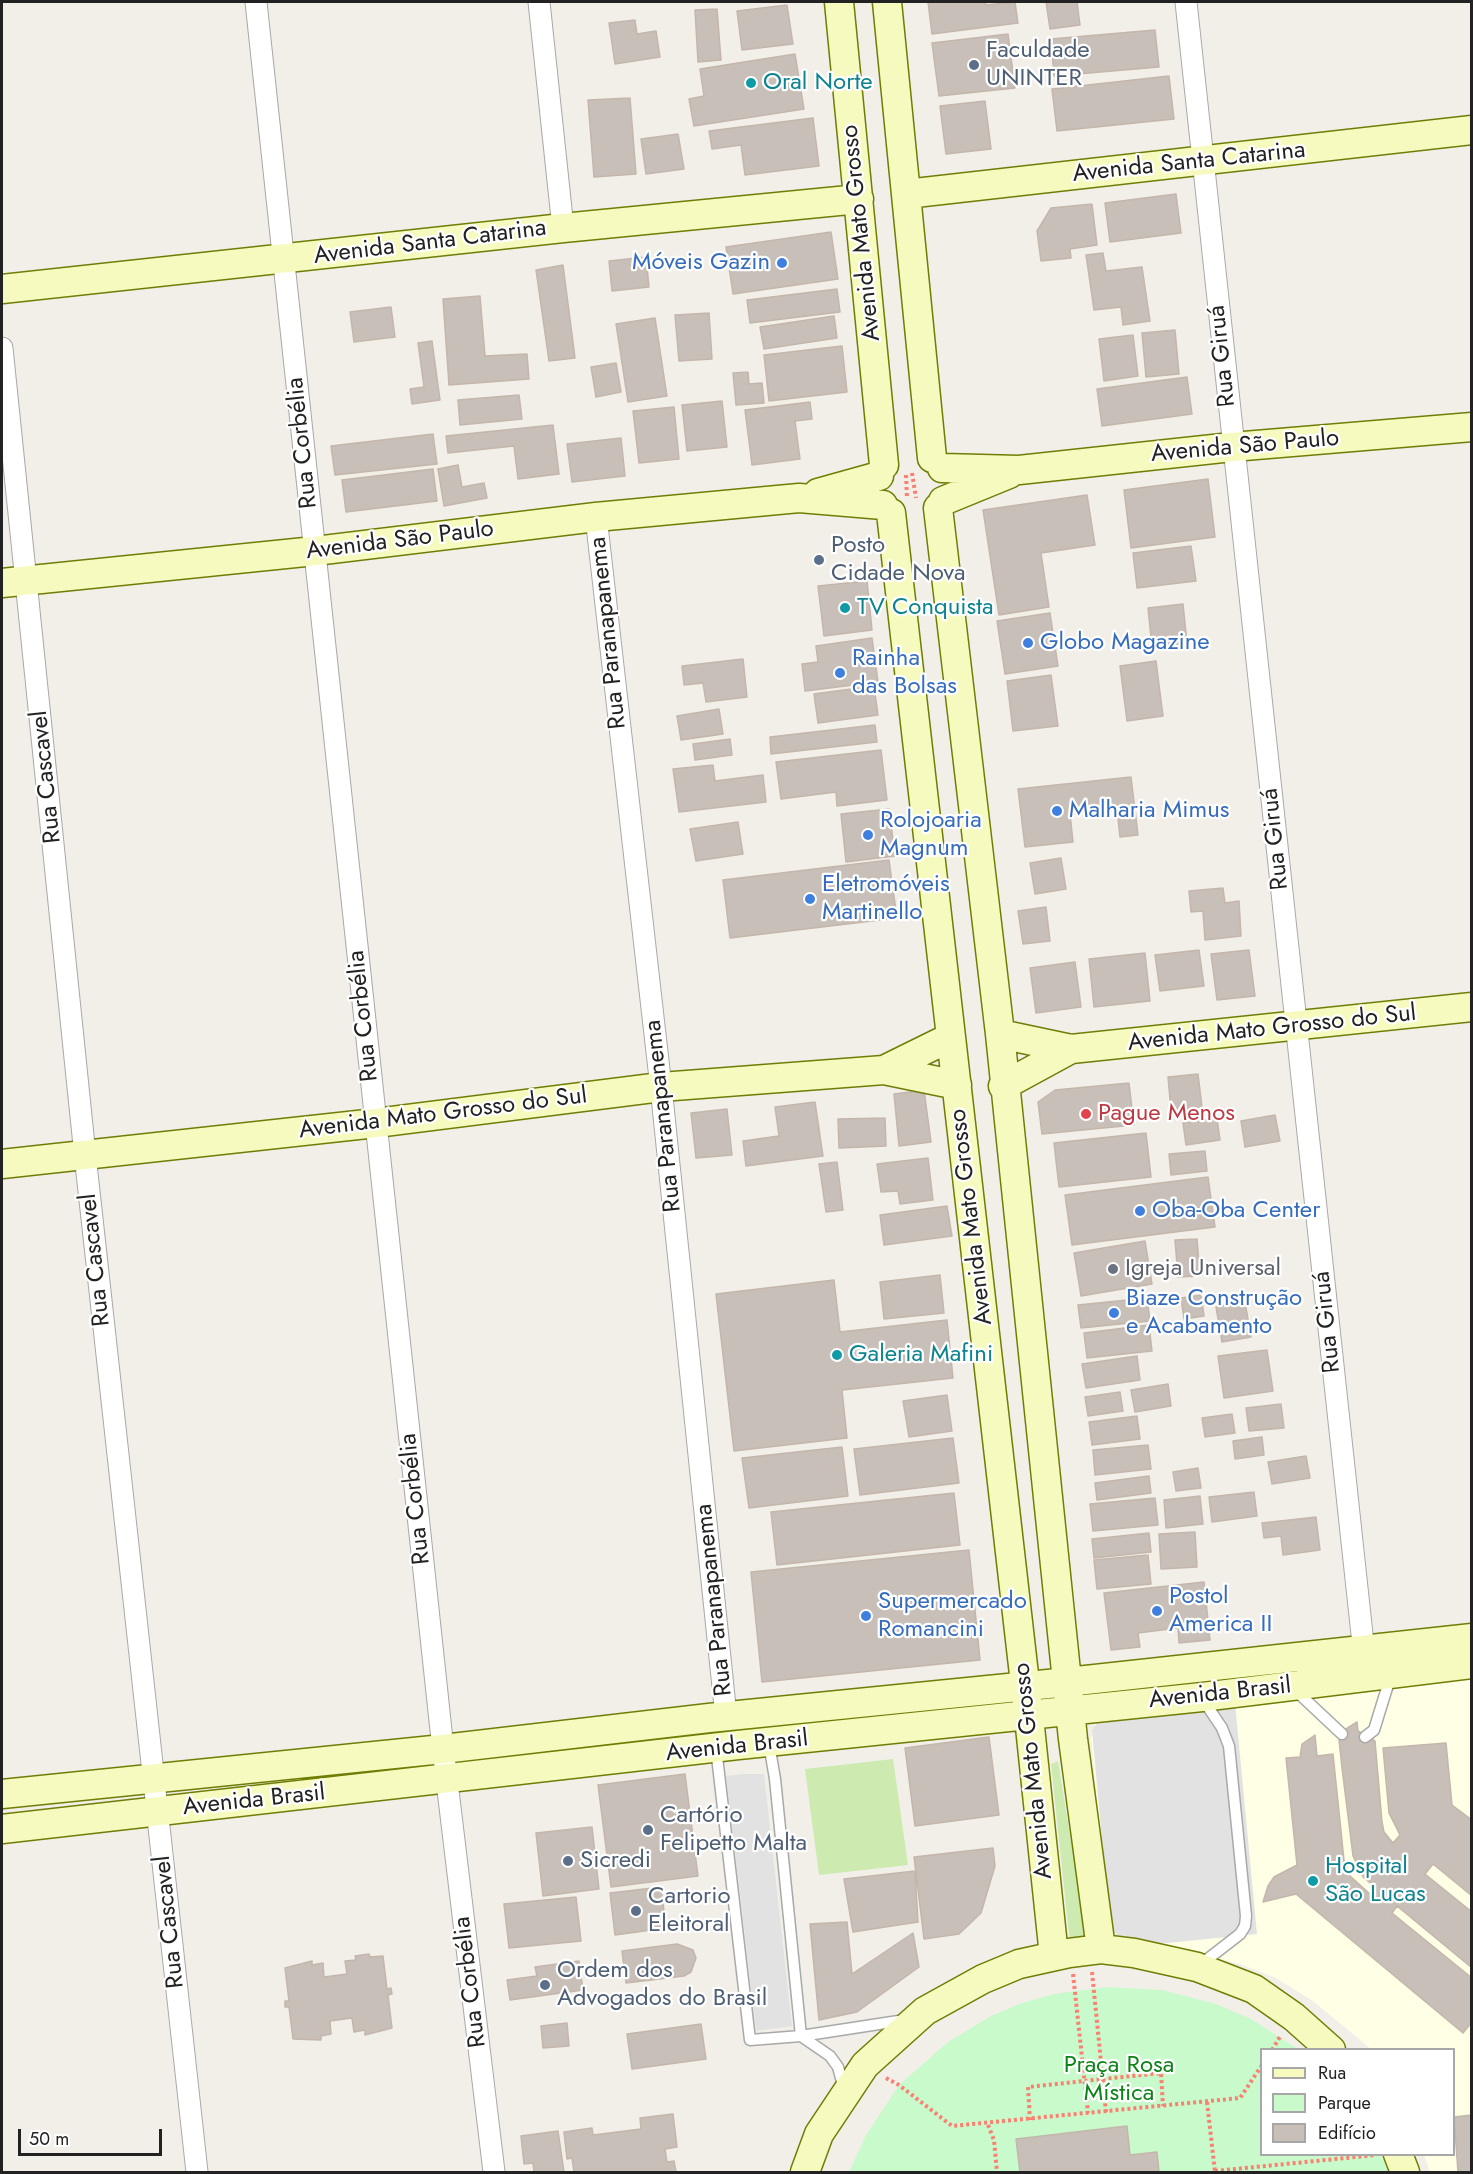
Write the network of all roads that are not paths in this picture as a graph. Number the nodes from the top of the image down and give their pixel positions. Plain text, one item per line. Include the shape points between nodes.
1 (256, 2) edge
2 (539, 2) edge
3 (839, 2) edge
4 (887, 2) edge
5 (1186, 2) edge
6 (1472, 130) edge
7 (1203, 162) junction
8 (906, 194) junction
9 (859, 200) junction
10 (563, 228) junction
11 (283, 260) junction
12 (2, 290) edge
13 (2, 348) edge
14 (1472, 427) edge
15 (1233, 447) junction
16 (937, 463) junction
17 (882, 470) junction
18 (1019, 470) junction
19 (799, 498) junction
20 (941, 505) junction
21 (887, 509) junction
22 (596, 517) junction
23 (315, 551) junction
24 (14, 582) edge
25 (1472, 1007) edge
26 (1296, 1028) junction
27 (1000, 1034) junction
28 (951, 1037) junction
29 (1071, 1049) junction
30 (884, 1070) junction
31 (957, 1085) junction
32 (1003, 1086) junction
33 (661, 1087) junction
34 (376, 1123) junction
35 (85, 1155) junction
36 (2, 1164) edge
37 (1472, 1638) edge
38 (1472, 1664) edge
39 (1374, 1666) junction
40 (1067, 1682) junction
41 (1026, 1687) junction
42 (1291, 1687) junction
43 (1202, 1697) junction
44 (1070, 1710) junction
45 (1029, 1715) junction
46 (726, 1716) junction
47 (1342, 1734) dead end
48 (1365, 1737) dead end
49 (769, 1743) junction
50 (716, 1748) junction
51 (443, 1749) junction
52 (152, 1778) junction
53 (447, 1780) junction
54 (2, 1794) edge
55 (157, 1812) junction
56 (2, 1829) edge
57 (1078, 1952) junction
58 (1197, 1967) junction
59 (913, 2019) junction
60 (801, 2036) junction
61 (1330, 2048) edge
62 (846, 2092) junction
63 (1399, 2156) edge
64 (197, 2172) edge
65 (494, 2172) edge
66 (805, 2172) edge
67 (1405, 2172) edge

1 - 11 street, Rua Corbélia
2 - 10 street
3 - 9 main road, Avenida Mato Grosso
4 - 8 main road, Avenida Mato Grosso
5 - 7 street, Rua Giruá
6 - 7 main road, Avenida Santa Catarina
7 - 8 main road, Avenida Santa Catarina
7 - 15 street, Rua Giruá
8 - 16 main road, Avenida Mato Grosso
9 - 10 main road, Avenida Santa Catarina
9 - 17 main road, Avenida Mato Grosso
10 - 11 main road, Avenida Santa Catarina
11 - 12 main road, Avenida Santa Catarina
11 - 23 street, Rua Corbélia
13 - 24 street, Rua Cascavel
14 - 15 main road, Avenida São Paulo
15 - 18 main road, Avenida São Paulo
15 - 26 street, Rua Giruá
16 - 17 main road via 924,453 907,451 891,458
16 - 18 main road, Avenida São Paulo
16 - 20 main road via 946,482
17 - 19 main road, Avenida São Paulo
17 - 21 main road via 878,489
18 - 20 main road, Avenida São Paulo
19 - 21 main road, Avenida São Paulo
19 - 22 main road, Avenida São Paulo
20 - 21 main road via 921,519 900,518
20 - 27 main road, Avenida Mato Grosso
21 - 28 main road, Avenida Mato Grosso
22 - 23 main road, Avenida São Paulo
22 - 33 street, Rua Paranapanema
23 - 24 main road, Avenida São Paulo
23 - 34 street, Rua Corbélia
24 - 35 street, Rua Cascavel
25 - 26 main road, Avenida Mato Grosso do Sul
26 - 29 main road, Avenida Mato Grosso do Sul
26 - 39 street, Rua Giruá
27 - 29 main road
27 - 32 main road, Avenida Mato Grosso
28 - 30 main road
28 - 31 main road, Avenida Mato Grosso
29 - 32 main road
30 - 31 main road
30 - 33 main road, Avenida Mato Grosso do Sul
31 - 41 main road, Avenida Mato Grosso
32 - 40 main road, Avenida Mato Grosso
33 - 34 main road, Avenida Mato Grosso do Sul
33 - 46 street, Rua Paranapanema
34 - 35 main road, Avenida Mato Grosso do Sul
34 - 51 street, Rua Corbélia
35 - 36 main road, Avenida Mato Grosso do Sul
35 - 52 street, Rua Cascavel
37 - 39 main road, Avenida Brasil
38 - 39 main road, Avenida Brasil
39 - 40 main road, Avenida Brasil
39 - 42 main road, Avenida Brasil
39 - 48 lane via 1374,1730
40 - 41 main road, Avenida Brasil
40 - 44 main road, Avenida Mato Grosso
41 - 45 main road, Avenida Mato Grosso
41 - 46 main road, Avenida Brasil
42 - 43 main road, Avenida Brasil
42 - 47 lane
43 - 44 main road, Avenida Brasil
43 - 58 lane via 1229,1746 1246,1916 1240,1934
44 - 45 main road, Avenida Brasil
44 - 57 main road, Avenida Mato Grosso
45 - 49 main road, Avenida Brasil
45 - 57 main road, Avenida Mato Grosso
46 - 51 main road, Avenida Brasil
49 - 50 main road, Avenida Brasil
49 - 60 lane
50 - 53 main road, Avenida Brasil
50 - 60 lane via 750,2040
51 - 52 main road, Avenida Brasil
51 - 53 street, Rua Corbélia
52 - 54 main road, Avenida Brasil
52 - 55 street, Rua Cascavel
53 - 55 main road, Avenida Brasil
53 - 65 street, Rua Corbélia
55 - 56 main road, Avenida Brasil
55 - 64 street, Rua Cascavel
57 - 58 main road via 1151,1956
57 - 59 main road via 1019,1964 983,1979
58 - 61 main road via 1254,1989
59 - 60 lane
59 - 62 main road via 865,2065
60 - 62 lane via 830,2056
62 - 66 main road via 819,2134
63 - 67 main road

